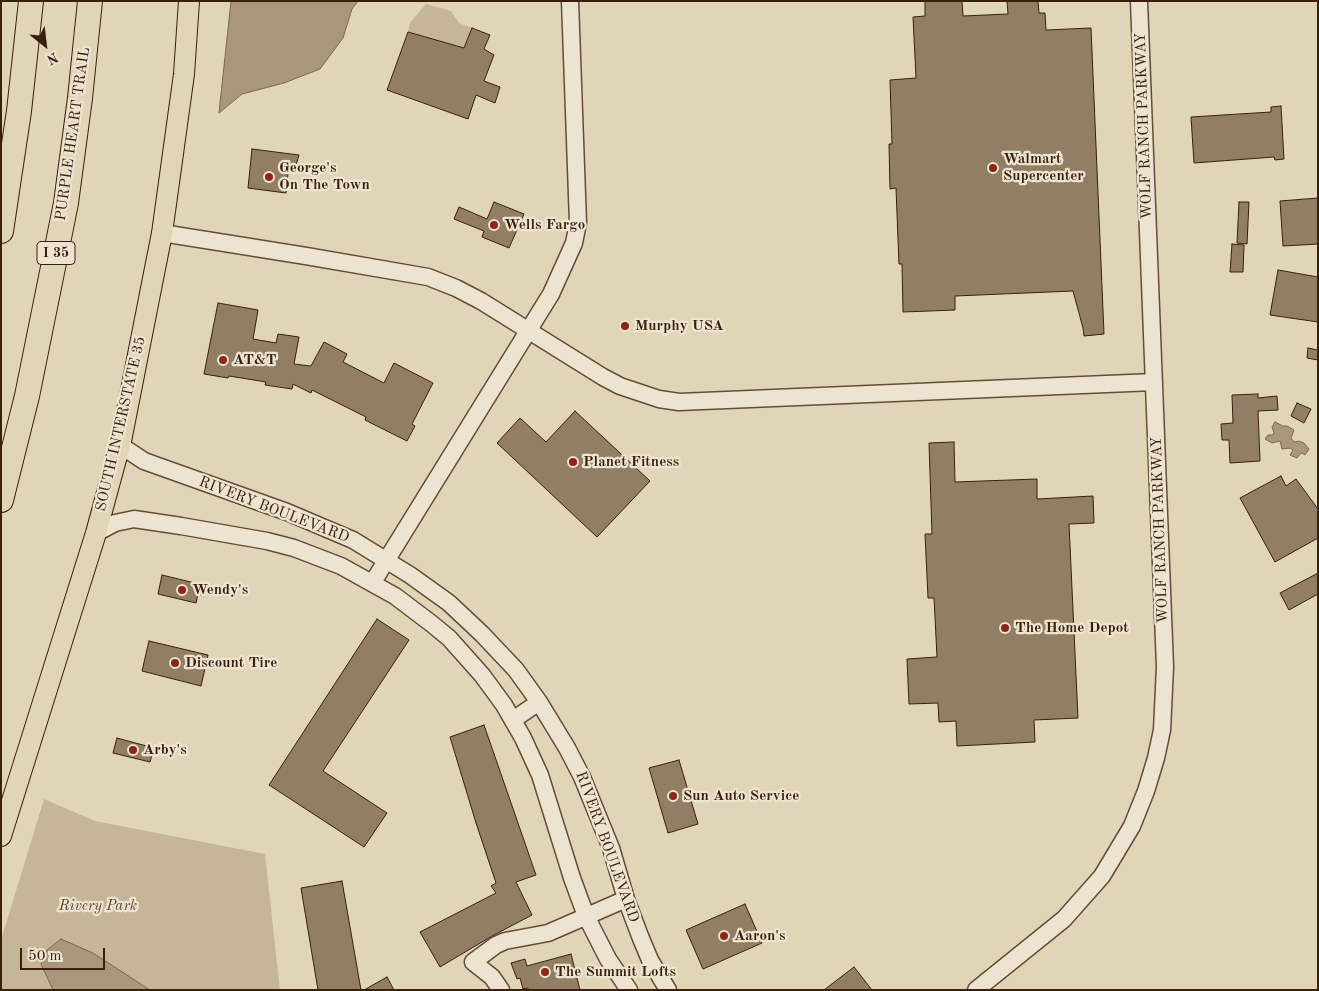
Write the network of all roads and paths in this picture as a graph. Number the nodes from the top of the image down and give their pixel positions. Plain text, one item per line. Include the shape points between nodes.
1 (31, 1) edge
2 (90, 1) edge
3 (189, 1) edge
4 (570, 1) edge
5 (1138, 1) edge
6 (1, 231) edge
7 (162, 233) junction
8 (527, 330) junction
9 (1154, 382) junction
10 (120, 441) junction
11 (1, 500) edge
12 (96, 533) junction
13 (387, 560) junction
14 (373, 582) junction
15 (540, 702) junction
16 (513, 720) junction
17 (1, 836) edge
18 (626, 899) junction
19 (586, 916) junction
20 (473, 962) junction
21 (488, 990) edge
22 (500, 990) edge
23 (629, 990) edge
24 (668, 990) edge
25 (976, 990) edge

1 - 6 highway
2 - 11 highway, PURPLE HEART TRAIL / I 35 via 66,203 27,396
3 - 7 main road, SOUTH INTERSTATE 35 via 184,74
4 - 8 street via 578,224 574,242 551,294
5 - 9 street, WOLF RANCH PARKWAY
7 - 8 street via 428,278 456,288
7 - 10 main road, SOUTH INTERSTATE 35
8 - 9 street via 620,386 679,402
8 - 13 street
9 - 25 street, WOLF RANCH PARKWAY via 1165,667 1162,730 1156,758 1132,826 1102,876 1064,919
10 - 12 main road, SOUTH INTERSTATE 35
10 - 13 street, RIVERY BOULEVARD via 123,447 141,459 320,525
12 - 14 street, RIVERY BOULEVARD via 115,523 134,520 191,527 294,548
12 - 17 main road, SOUTH INTERSTATE 35
13 - 14 street
13 - 15 street, RIVERY BOULEVARD via 449,603 516,670
14 - 16 street, RIVERY BOULEVARD via 416,610 449,638 482,675
15 - 16 street
15 - 18 street, RIVERY BOULEVARD via 582,776 611,848
16 - 19 street, RIVERY BOULEVARD via 540,776
18 - 19 street
18 - 24 street, RIVERY BOULEVARD via 650,960
19 - 20 street via 548,933 505,941
19 - 23 street, RIVERY BOULEVARD via 604,952
20 - 21 street
20 - 22 street via 492,977

